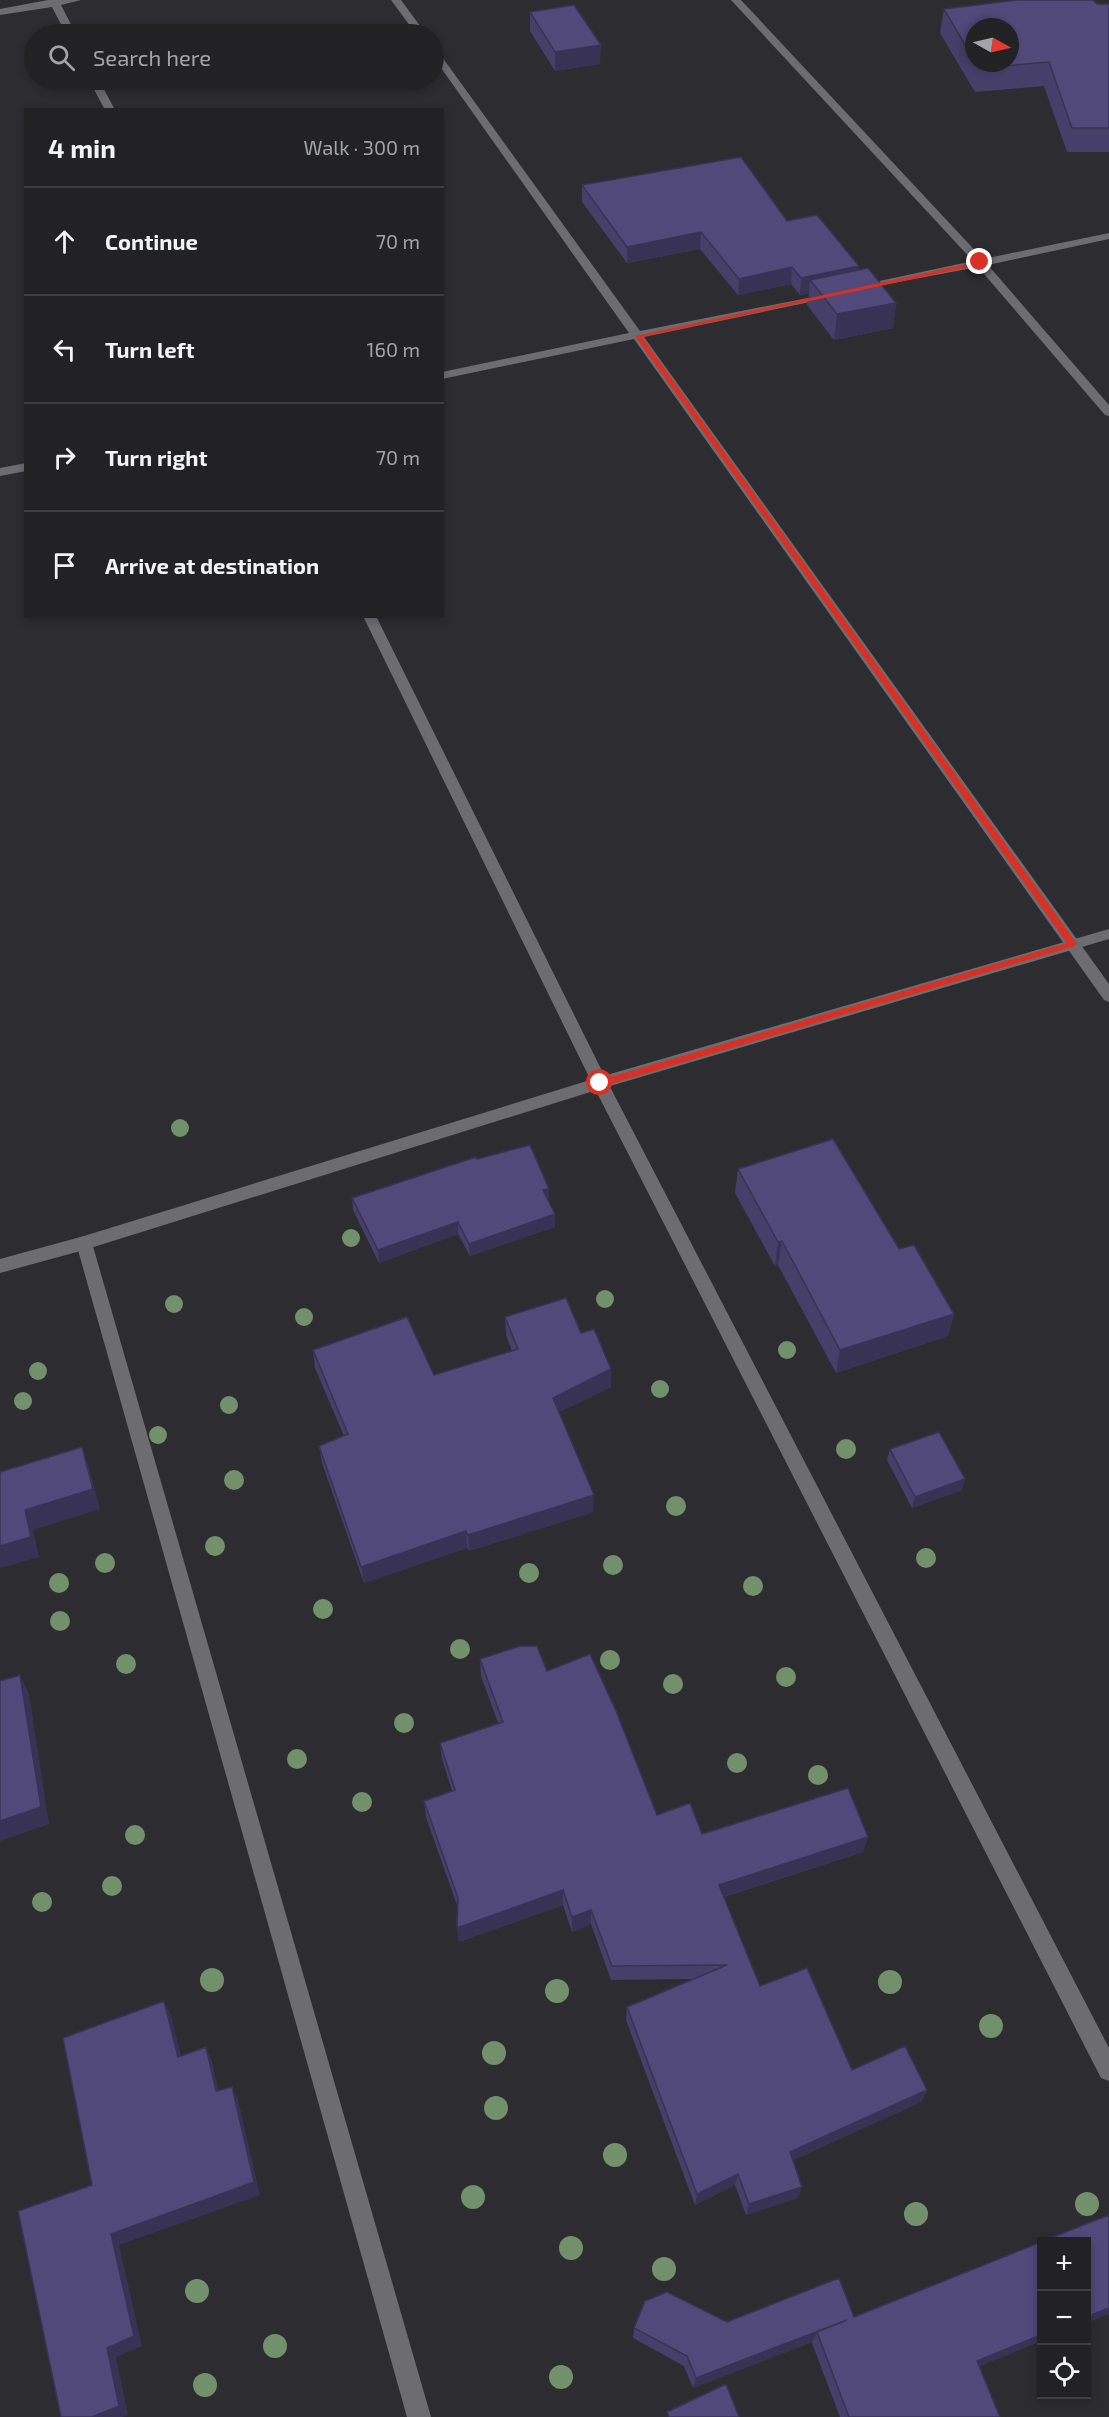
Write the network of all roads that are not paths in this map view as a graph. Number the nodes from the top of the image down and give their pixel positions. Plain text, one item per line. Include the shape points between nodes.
1 (76, 0) edge
2 (396, 0) edge
3 (736, 0) edge
4 (54, 2) edge
5 (0, 12) edge
6 (66, 24) edge
7 (414, 24) edge
8 (444, 66) edge
9 (99, 90) edge
10 (109, 108) edge
11 (1109, 236) edge
12 (980, 262) junction
13 (638, 336) junction
14 (444, 376) edge
15 (1109, 412) edge
16 (24, 467) edge
17 (0, 472) edge
18 (370, 618) edge
19 (1109, 934) edge
20 (1072, 944) junction
21 (1109, 996) edge
22 (600, 1083) junction
23 (84, 1243) junction
24 (0, 1266) edge
25 (1109, 2070) edge
26 (419, 2417) edge

1 - 4 street
2 - 7 street
3 - 12 street
4 - 5 street
4 - 6 street
8 - 13 street
9 - 10 street
11 - 12 street
12 - 13 street
12 - 15 street
13 - 14 street
13 - 20 street
16 - 17 street
18 - 22 street
19 - 20 street
20 - 21 street
20 - 22 street
22 - 23 street
22 - 25 street
23 - 24 street
23 - 26 street

